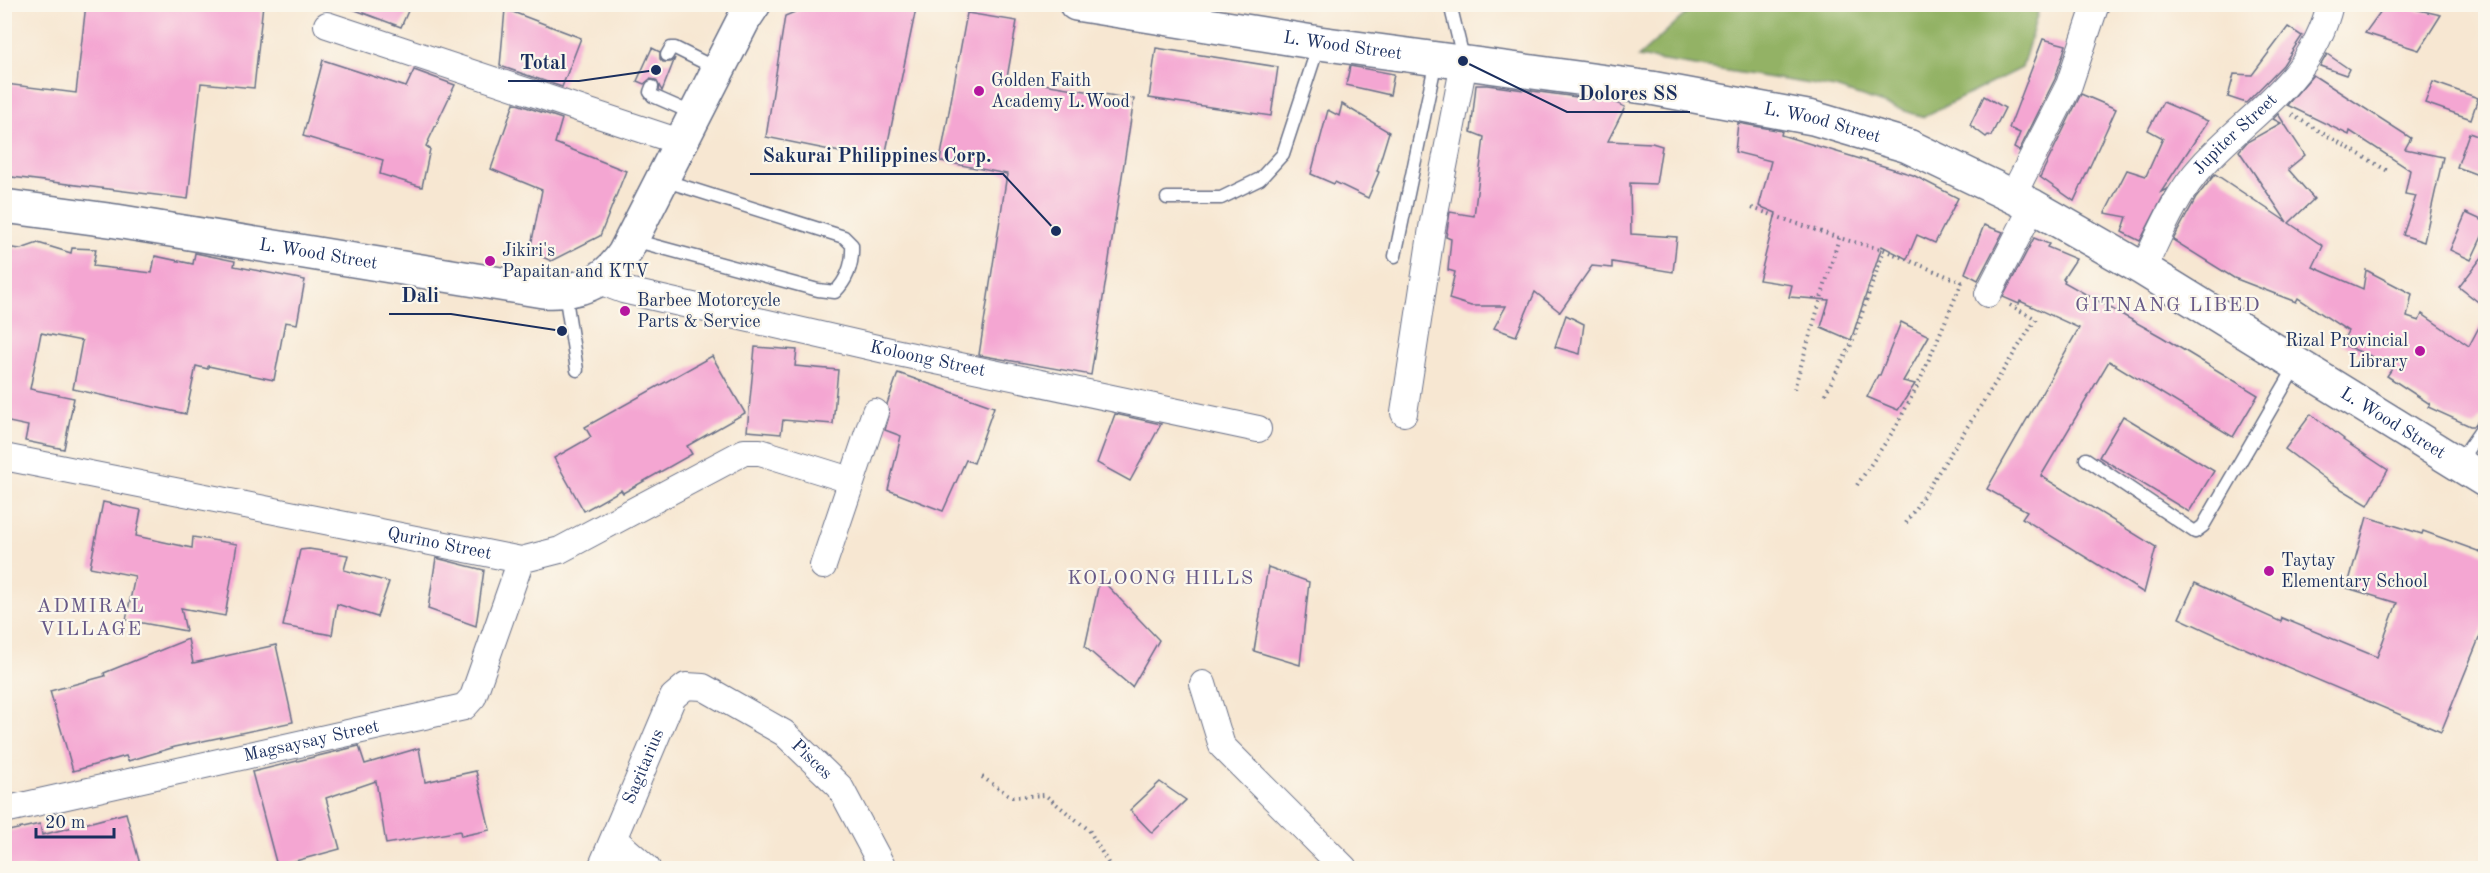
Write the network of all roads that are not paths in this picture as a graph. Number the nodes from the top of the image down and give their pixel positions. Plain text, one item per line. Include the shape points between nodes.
1 (1076, 4) edge
2 (1450, 4) edge
3 (2096, 4) edge
4 (2330, 4) edge
5 (748, 8) edge
6 (327, 25) dead end
7 (1319, 43) junction
8 (667, 55) dead end
9 (1450, 61) junction
10 (718, 70) junction
11 (652, 87) dead end
12 (688, 128) junction
13 (662, 180) junction
14 (2021, 196) junction
15 (1167, 198) dead end
16 (4, 206) edge
17 (632, 240) junction
18 (1395, 256) dead end
19 (2143, 268) junction
20 (599, 281) junction
21 (565, 292) junction
22 (1988, 294) road end
23 (2297, 364) junction
24 (577, 370) dead end
25 (875, 412) dead end
26 (1404, 413) dead end
27 (2486, 423) edge
28 (1258, 429) dead end
29 (4, 457) edge
30 (2086, 459) dead end
31 (2458, 463) junction
32 (850, 480) junction
33 (2486, 481) edge
34 (521, 560) junction
35 (823, 566) dead end
36 (1203, 684) dead end
37 (703, 687) joint
38 (4, 810) edge
39 (614, 839) junction
40 (601, 868) edge
41 (647, 868) edge
42 (884, 868) edge
43 (1344, 868) edge

1 - 7 main road, L. Wood Street
2 - 9 lane
3 - 14 street via 2069,85
4 - 19 street, Jupiter Street via 2325,24 2304,66 2183,189
5 - 10 main road, L. Wood Street
6 - 12 street
7 - 9 main road, L. Wood Street
7 - 15 lane via 1283,154 1260,179 1221,198
8 - 10 lane via 675,48
9 - 14 main road, L. Wood Street via 1651,88 1814,118 1908,146
9 - 18 lane
9 - 26 street via 1432,228
10 - 12 main road, L. Wood Street
11 - 12 lane via 653,96
12 - 13 main road, L. Wood Street
13 - 17 main road, L. Wood Street
13 - 17 lane via 844,237 852,245 853,257 845,282 835,292 818,290
14 - 19 main road, L. Wood Street
14 - 22 street
16 - 21 main road, L. Wood Street
17 - 20 main road, L. Wood Street via 616,266
19 - 23 main road, L. Wood Street
20 - 21 main road, L. Wood Street
20 - 28 street, Koloong Street via 623,290 894,352
21 - 24 lane
23 - 30 lane via 2203,526 2195,532
23 - 31 main road, L. Wood Street
25 - 32 street
27 - 31 lane
29 - 34 street, Qurino Street
31 - 33 main road, L. Wood Street
32 - 34 street, Qurino Street via 759,452 744,452 560,550
32 - 35 street
34 - 38 street, Magsaysay Street via 473,697 464,707
36 - 43 street via 1222,746
37 - 39 street, Sagitarius via 686,686 673,697
37 - 42 street, Pisces via 784,733 840,787
39 - 40 street, Sagitarius
39 - 41 street

